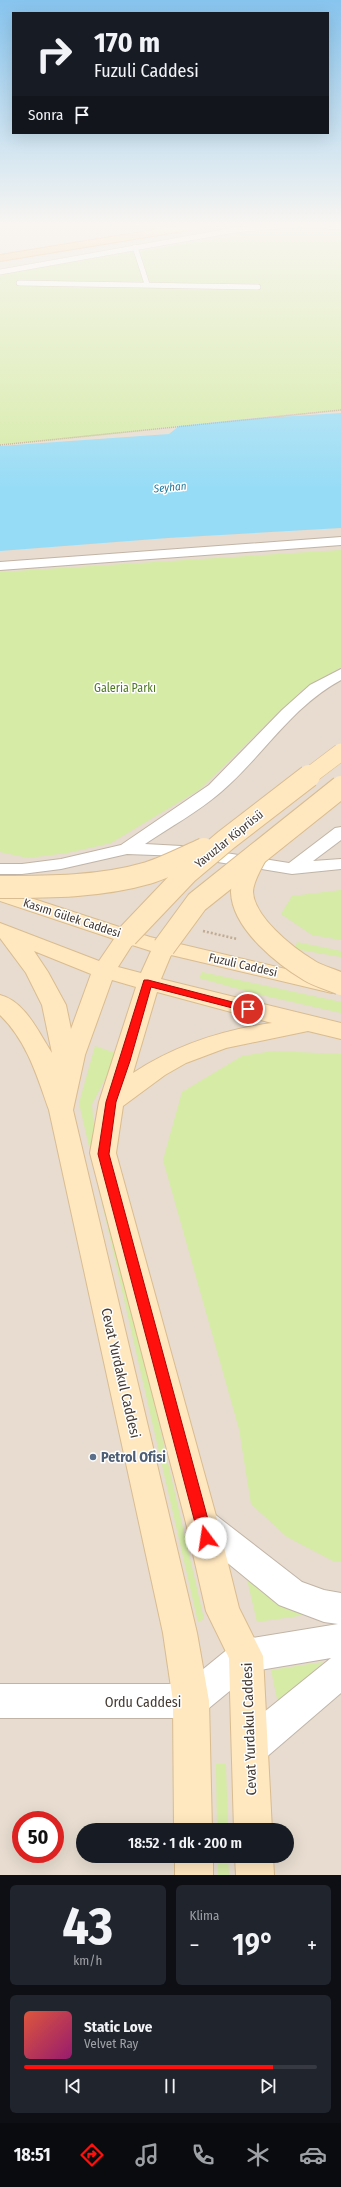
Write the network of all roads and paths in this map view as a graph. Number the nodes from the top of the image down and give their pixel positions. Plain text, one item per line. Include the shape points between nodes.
1 (341, 410) edge
2 (0, 445) edge
3 (341, 541) edge
4 (0, 566) edge
5 (341, 674) edge
6 (341, 752) edge
7 (341, 787) edge
8 (341, 832) edge
9 (226, 840) junction
10 (127, 849) junction
11 (257, 853) junction
12 (341, 864) edge
13 (0, 869) edge
14 (292, 869) junction
15 (0, 887) edge
16 (0, 894) edge
17 (3, 931) edge
18 (145, 942) junction
19 (124, 976) junction
20 (341, 984) edge
21 (341, 988) edge
22 (0, 1002) edge
23 (313, 1026) junction
24 (341, 1031) edge
25 (68, 1076) junction
26 (111, 1102) junction
27 (60, 1110) junction
28 (202, 1523) junction
29 (341, 1609) edge
30 (341, 1640) edge
31 (246, 1656) junction
32 (341, 1671) edge
33 (0, 1701) edge
34 (190, 1702) junction
35 (250, 1747) junction
36 (193, 1823) edge
37 (253, 1823) edge
38 (194, 1863) edge
39 (254, 1863) edge
40 (194, 1875) edge
41 (255, 1875) edge

1 - 2 path via 252,417 100,436
3 - 4 street
5 - 10 street via 315,688 215,789
6 - 9 main road, Yavuzlar Köprüsü, bridge
7 - 11 main road, bridge
8 - 14 street
9 - 15 main road, bridge via 150,872 101,883
9 - 18 main road, Yavuzlar Köprüsü, bridge via 188,872
10 - 13 street via 61,864
10 - 14 street via 181,851
11 - 18 main road, bridge
11 - 20 main road, bridge via 241,893 249,917 270,941 311,971
12 - 14 street
16 - 18 main road, Kasım Gülek Caddesi
17 - 19 main road
17 - 25 main road via 37,972 54,1005
18 - 19 main road
18 - 19 main road
18 - 21 main road, Fuzuli Caddesi
19 - 23 main road
19 - 25 main road, Cevat Yurdakul Caddesi via 73,1055
19 - 26 main road, Cevat Yurdakul Caddesi via 125,1061
22 - 27 main road via 20,1021 42,1057
23 - 24 main road
23 - 26 main road via 230,1037 200,1046 168,1061
25 - 27 main road, Cevat Yurdakul Caddesi
26 - 28 main road, Cevat Yurdakul Caddesi via 103,1154
27 - 34 main road, Cevat Yurdakul Caddesi via 180,1632
28 - 29 street via 291,1594 324,1606
28 - 31 main road, Cevat Yurdakul Caddesi via 223,1611
30 - 31 street, Ordu Caddesi
31 - 34 street, Ordu Caddesi
31 - 35 main road, Cevat Yurdakul Caddesi
32 - 35 street
33 - 34 street, Ordu Caddesi
34 - 36 main road, Cevat Yurdakul Caddesi
35 - 37 main road, Cevat Yurdakul Caddesi
38 - 40 main road
39 - 41 main road

